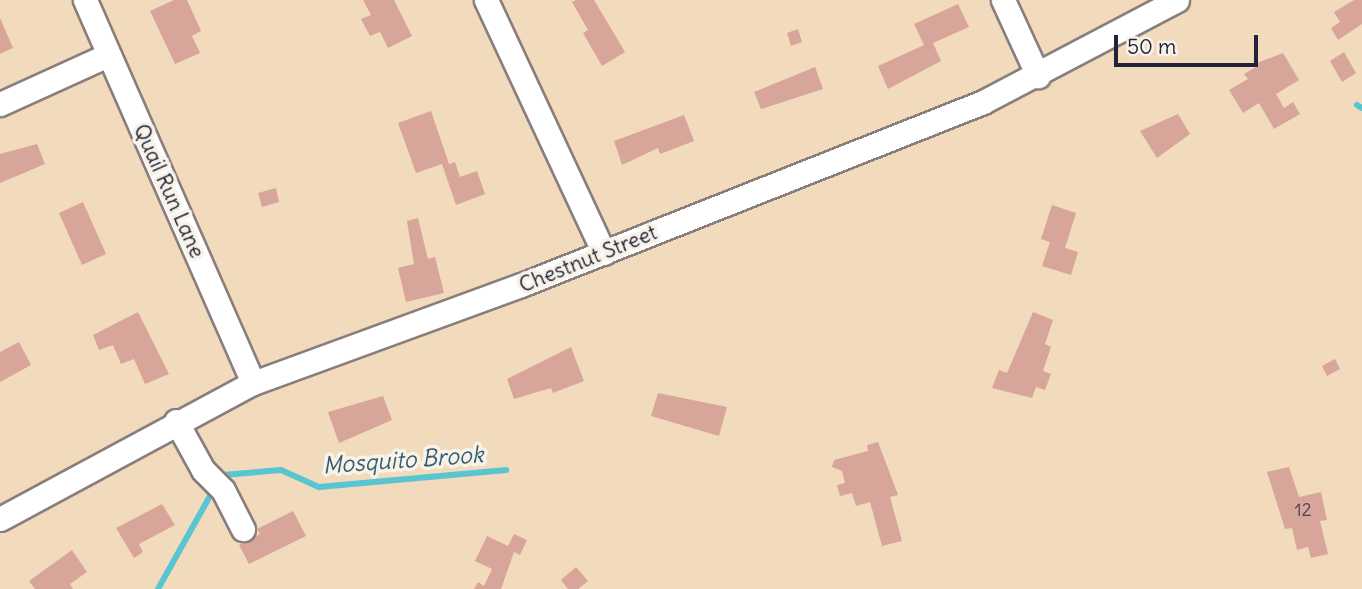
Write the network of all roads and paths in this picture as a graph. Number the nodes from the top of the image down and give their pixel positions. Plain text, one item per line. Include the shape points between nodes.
1 (85, 0) edge
2 (486, 0) edge
3 (1003, 0) edge
4 (1177, 0) edge
5 (108, 55) junction
6 (1038, 76) junction
7 (0, 104) edge
8 (604, 253) junction
9 (253, 383) junction
10 (176, 421) junction
11 (0, 519) edge
12 (243, 529) dead end

1 - 5 street, Quail Run Lane
2 - 8 street
3 - 6 street
4 - 6 street, Chestnut Street
5 - 7 street
5 - 9 street, Quail Run Lane
6 - 8 street, Chestnut Street
8 - 9 street, Chestnut Street
9 - 10 street, Chestnut Street
10 - 11 street, Chestnut Street
10 - 12 street via 203,470 223,489

